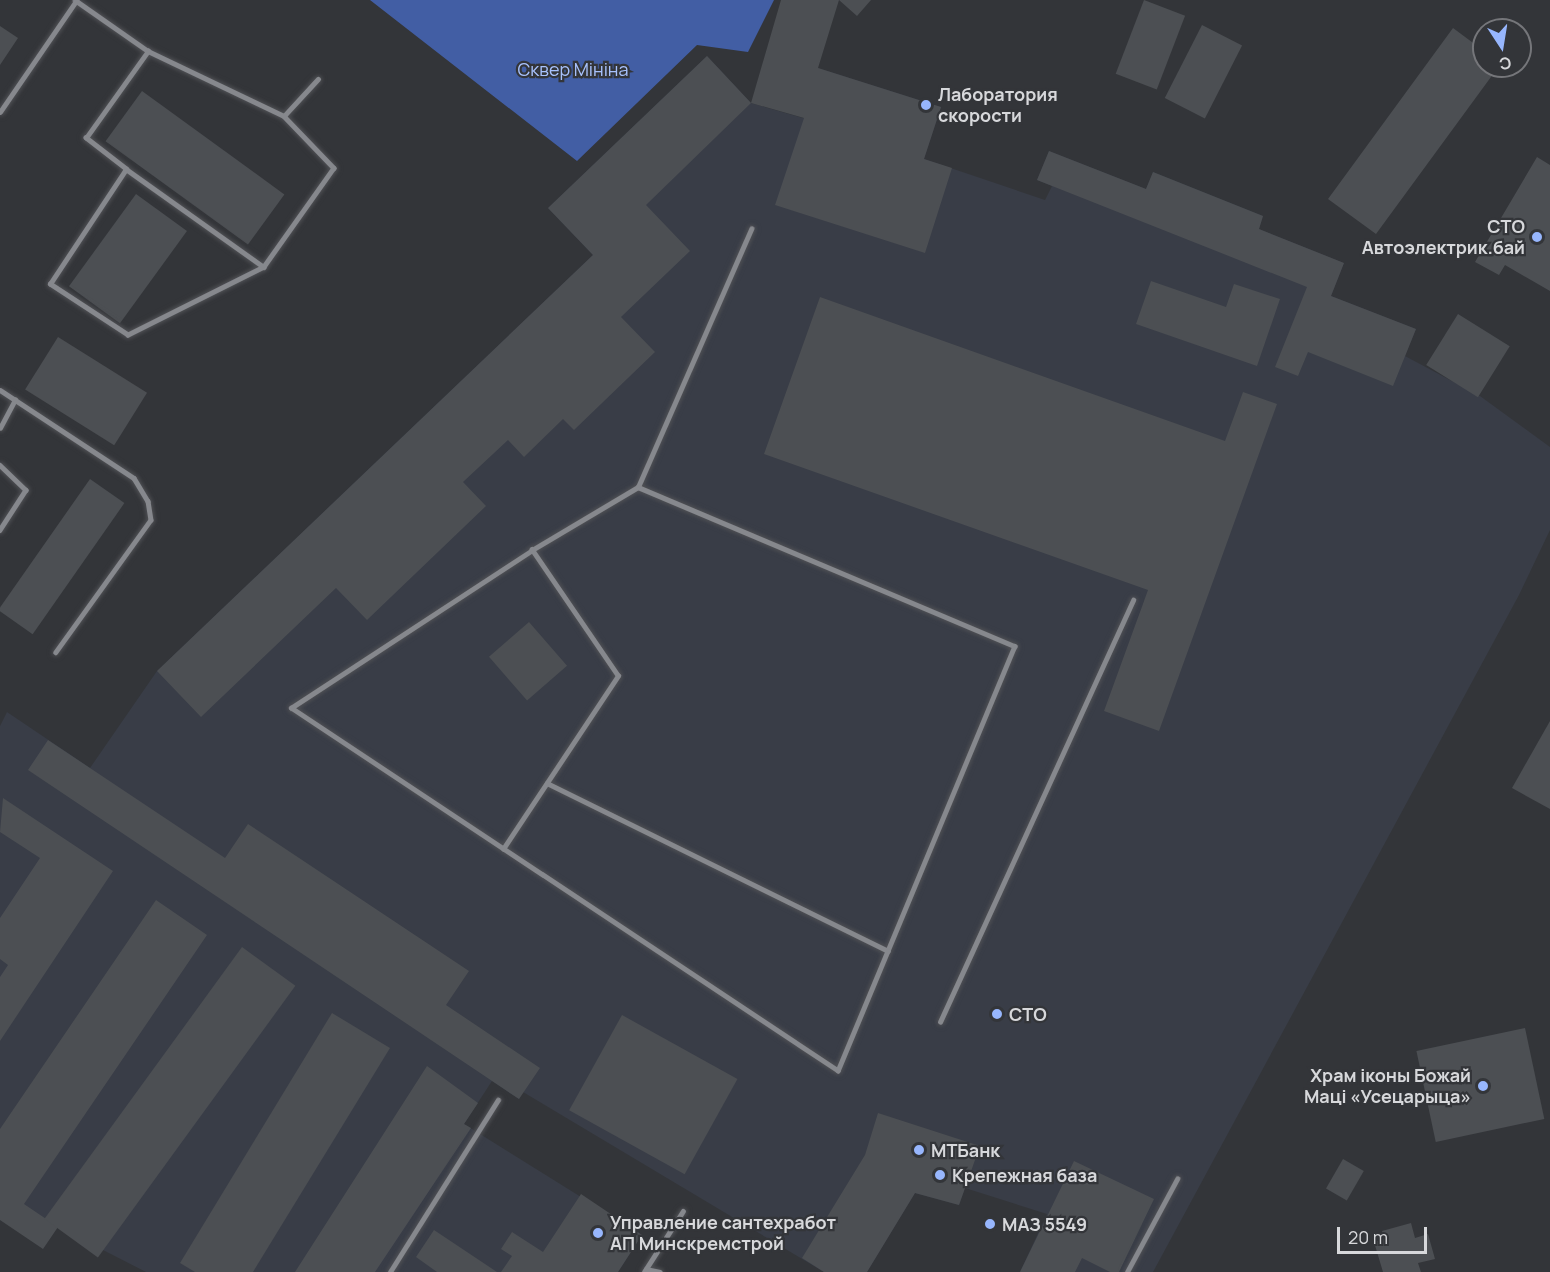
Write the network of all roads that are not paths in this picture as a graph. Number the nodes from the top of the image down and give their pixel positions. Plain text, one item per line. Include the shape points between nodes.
1 (76, 0) edge
2 (148, 51) junction
3 (318, 80) dead end
4 (0, 112) edge
5 (284, 116) junction
6 (126, 169) junction
7 (751, 229) dead end
8 (264, 267) junction
9 (0, 390) edge
10 (15, 400) junction
11 (0, 428) edge
12 (0, 465) edge
13 (638, 487) junction
14 (0, 530) edge
15 (532, 550) junction
16 (1133, 600) dead end
17 (57, 652) dead end
18 (547, 783) junction
19 (503, 849) junction
20 (888, 951) junction
21 (940, 1022) dead end
22 (498, 1100) dead end
23 (1177, 1179) dead end
24 (683, 1211) dead end
25 (645, 1271) edge
26 (390, 1272) edge
27 (660, 1272) edge
28 (1127, 1272) edge

1 - 2 lane
1 - 4 lane
2 - 5 lane
2 - 6 lane via 86,138
3 - 5 lane
5 - 8 lane via 334,168
6 - 8 lane
6 - 8 lane via 50,284 128,335
7 - 13 lane
9 - 10 lane
10 - 11 lane
10 - 17 lane via 134,478 147,501 151,520
12 - 14 lane via 26,490
13 - 15 lane
13 - 20 lane via 1015,646
15 - 18 lane via 618,675
15 - 19 lane via 291,708
16 - 21 lane
18 - 19 lane
18 - 20 lane
19 - 20 lane via 838,1071
22 - 26 lane
23 - 28 lane
24 - 25 lane
25 - 27 lane

